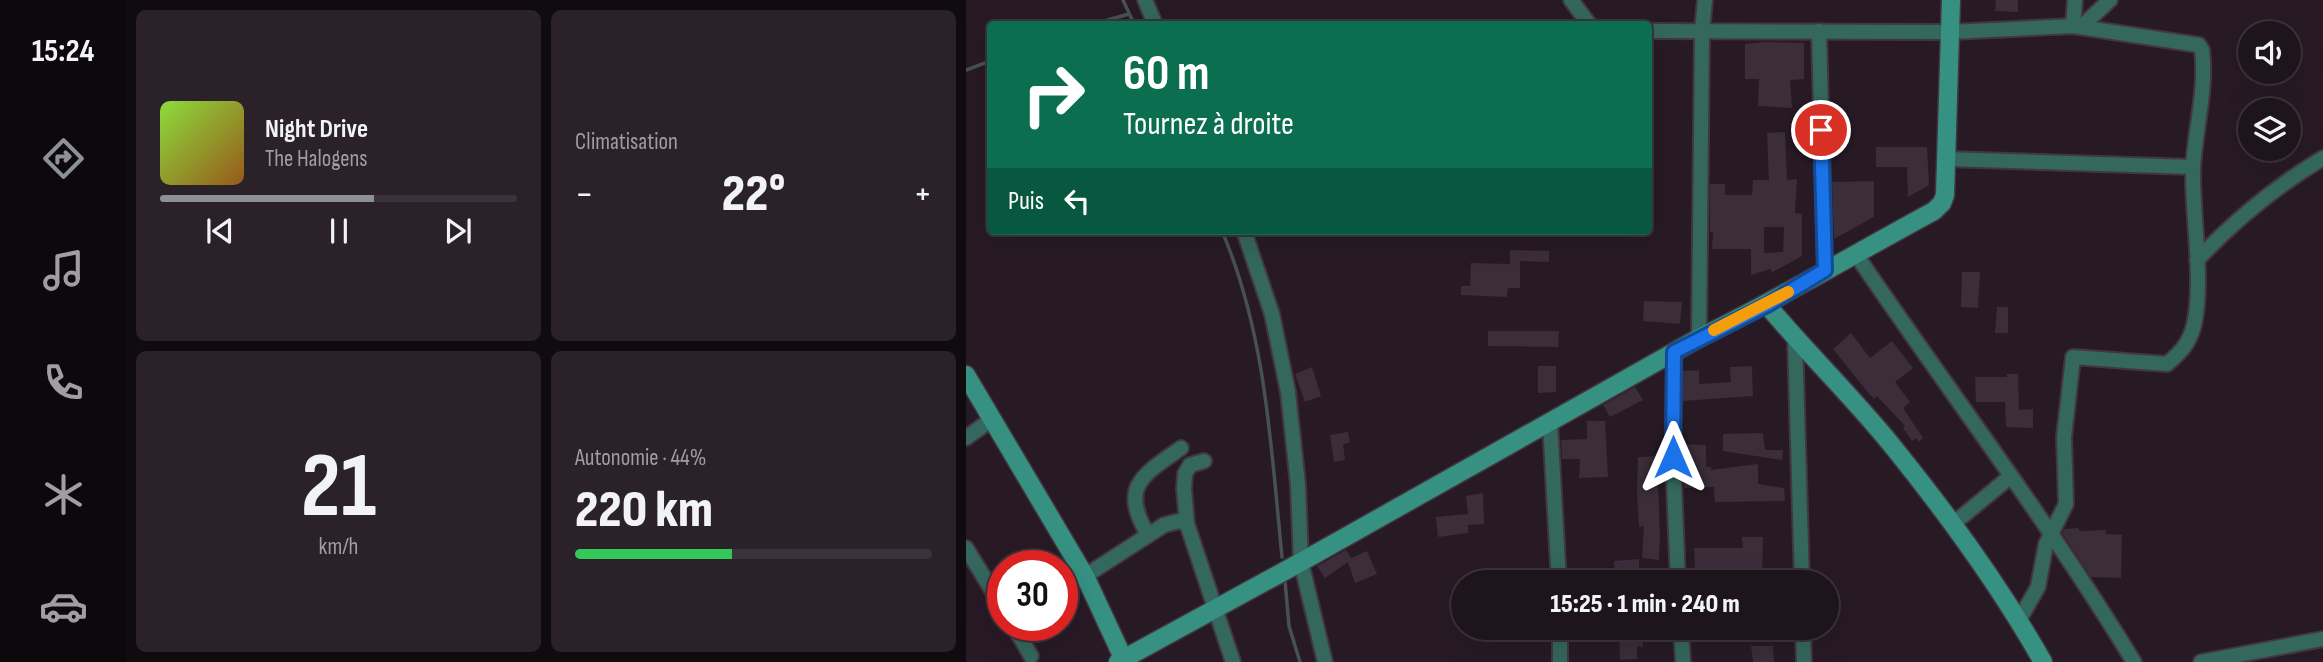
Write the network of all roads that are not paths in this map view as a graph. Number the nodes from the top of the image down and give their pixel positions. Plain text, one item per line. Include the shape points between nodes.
1 (1144, 0) edge
2 (1571, 0) edge
3 (1704, 0) edge
4 (1951, 0) edge
5 (2075, 0) edge
6 (2110, 0) edge
7 (1154, 21) edge
8 (1588, 21) edge
9 (2077, 26) junction
10 (1652, 31) edge
11 (1702, 32) junction
12 (1819, 32) junction
13 (1950, 32) junction
14 (2323, 158) edge
15 (1946, 159) junction
16 (2193, 167) junction
17 (1245, 235) edge
18 (1855, 253) junction
19 (2197, 260) junction
20 (1825, 270) junction
21 (1767, 305) junction
22 (1699, 338) junction
23 (1795, 338) junction
24 (1674, 352) junction
25 (966, 375) edge
26 (992, 419) junction
27 (1550, 422) junction
28 (966, 438) edge
29 (1181, 448) dead end
30 (1204, 461) dead end
31 (2011, 476) junction
32 (1187, 524) junction
33 (1953, 524) junction
34 (2050, 533) junction
35 (1148, 535) junction
36 (966, 548) edge
37 (1301, 562) junction
38 (1558, 570) edge
39 (1677, 570) edge
40 (1802, 570) edge
41 (1085, 576) junction
42 (987, 582) edge
43 (1214, 610) junction
44 (2019, 620) junction
45 (2323, 639) edge
46 (1560, 640) edge
47 (1682, 640) edge
48 (1803, 640) edge
49 (1022, 641) edge
50 (1031, 656) dead end
51 (1122, 661) edge
52 (1233, 662) edge
53 (1325, 662) edge
54 (1560, 662) edge
55 (1683, 662) edge
56 (1804, 662) edge
57 (2043, 662) edge
58 (2134, 662) edge
59 (2201, 662) edge

1 - 7 street
2 - 8 street
3 - 11 street
4 - 13 street
5 - 9 street
6 - 9 street
9 - 13 street
9 - 16 street via 2199,45 2203,57
10 - 11 street
11 - 12 street
11 - 22 street
12 - 13 street
12 - 20 street
13 - 15 street
14 - 19 street via 2230,225
15 - 16 street
15 - 18 street via 1942,203
16 - 19 street
17 - 37 street via 1272,314 1288,391
18 - 20 street
18 - 31 street
19 - 34 street via 2194,323 2187,347 2167,364 2073,357 2064,437 2066,504
20 - 21 street
21 - 22 street
21 - 23 street
22 - 24 street
23 - 33 street via 1893,446
23 - 40 street
24 - 27 street
24 - 39 street
25 - 26 street
26 - 28 street
26 - 41 street
27 - 37 street
27 - 38 street
29 - 35 street via 1141,479 1135,492 1134,505
30 - 32 street via 1190,465 1185,474
31 - 33 street
31 - 34 street
32 - 35 street via 1164,525
32 - 43 street
33 - 44 street
34 - 44 street via 2038,587
34 - 58 street
35 - 41 street
36 - 42 street
37 - 43 street
37 - 53 street
41 - 51 street
43 - 51 street
43 - 52 street
44 - 57 street
45 - 59 street
46 - 54 street
47 - 55 street
48 - 56 street
49 - 50 street

